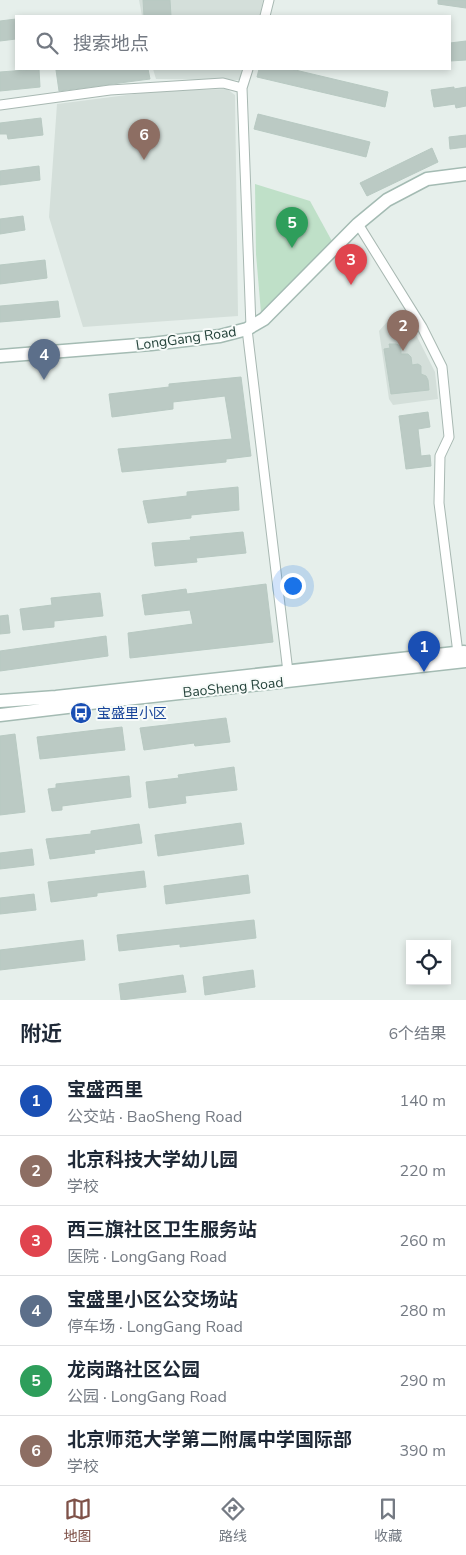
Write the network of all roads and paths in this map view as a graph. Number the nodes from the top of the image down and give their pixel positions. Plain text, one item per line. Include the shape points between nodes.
1 (269, 0) edge
2 (264, 15) edge
3 (248, 70) edge
4 (242, 88) junction
5 (0, 105) edge
6 (466, 174) edge
7 (358, 224) junction
8 (249, 328) junction
9 (0, 356) edge
10 (463, 655) edge
11 (288, 672) junction
12 (0, 701) edge
13 (0, 715) edge

1 - 2 street
3 - 4 street
4 - 5 street via 223,83 110,90
4 - 8 street
6 - 7 street, LongGang Road via 427,180 387,200
7 - 8 street, LongGang Road via 264,319
7 - 10 street via 422,327 442,367 449,437 440,456 440,503
8 - 9 street, LongGang Road via 220,336 151,344
8 - 11 street
10 - 11 street, BaoSheng Road
10 - 13 street, BaoSheng Road
11 - 12 street, BaoSheng Road

